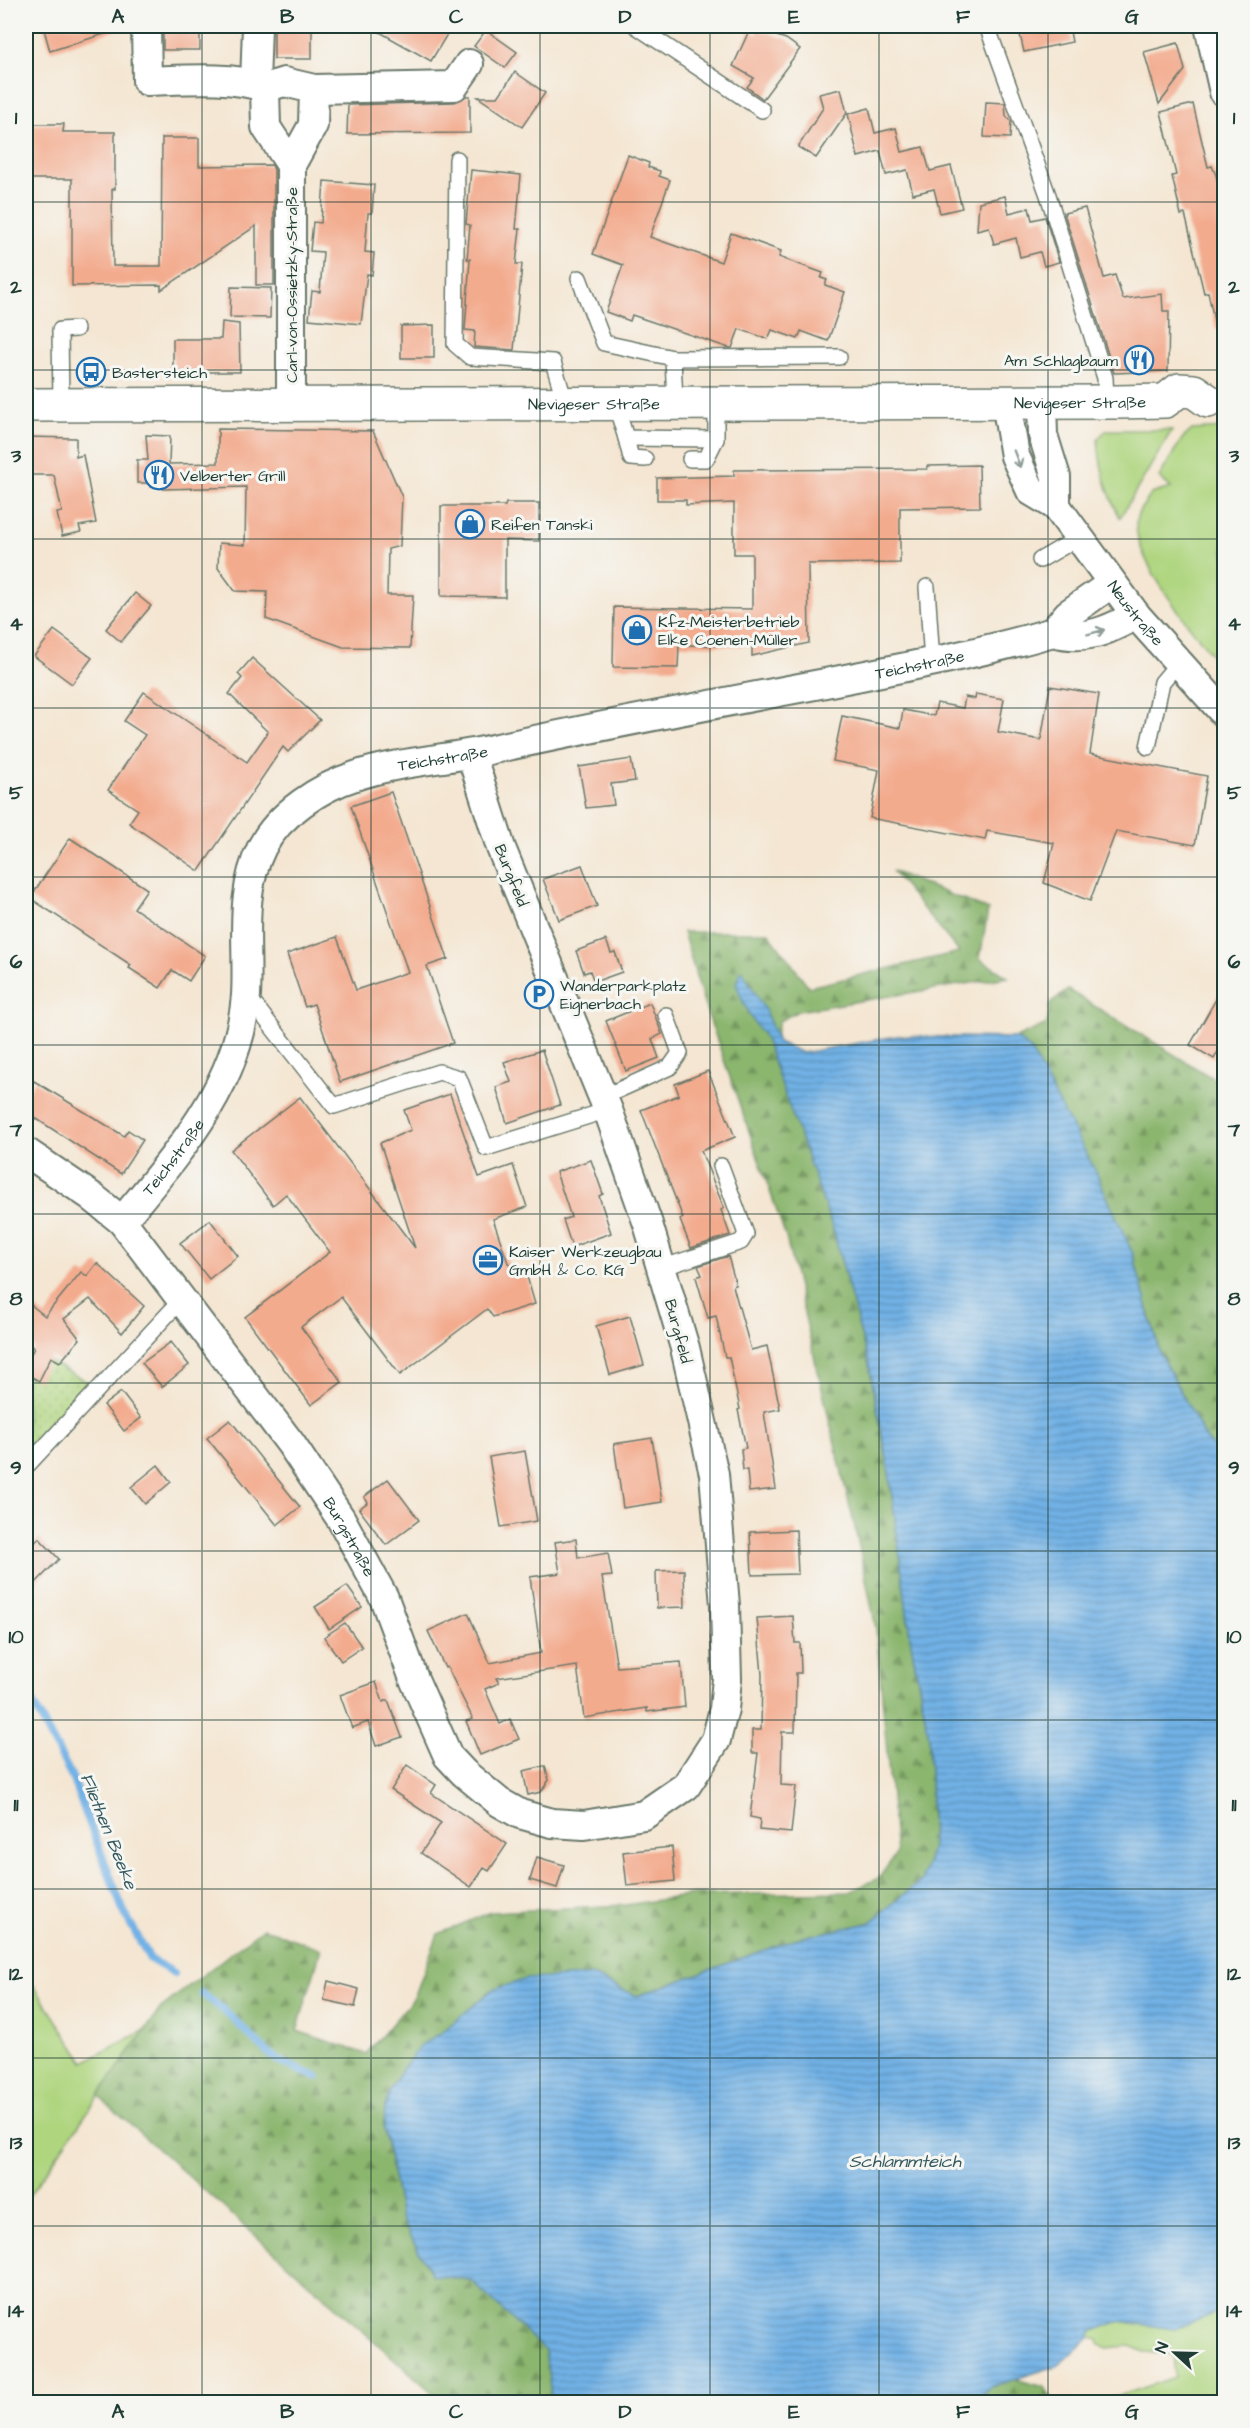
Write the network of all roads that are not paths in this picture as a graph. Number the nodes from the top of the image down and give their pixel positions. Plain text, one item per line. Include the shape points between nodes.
1 (146, 26) edge
2 (257, 26) edge
3 (636, 26) edge
4 (987, 26) edge
5 (1209, 26) edge
6 (469, 64) dead end
7 (260, 86) junction
8 (314, 89) junction
9 (1224, 92) edge
10 (762, 110) dead end
11 (458, 159) dead end
12 (291, 165) junction
13 (579, 278) dead end
14 (76, 330) dead end
15 (839, 357) dead end
16 (673, 358) junction
17 (1106, 401) junction
18 (1216, 401) edge
19 (566, 402) junction
20 (615, 402) junction
21 (675, 402) junction
22 (716, 402) junction
23 (1006, 402) junction
24 (1042, 402) junction
25 (61, 404) junction
26 (26, 405) edge
27 (291, 405) junction
28 (626, 438) junction
29 (716, 439) junction
30 (645, 459) dead end
31 (690, 459) dead end
32 (1056, 506) junction
33 (1078, 538) junction
34 (1040, 560) dead end
35 (1111, 584) junction
36 (927, 587) dead end
37 (1136, 615) junction
38 (1053, 632) junction
39 (932, 662) junction
40 (1178, 663) junction
41 (1224, 713) edge
42 (1148, 747) dead end
43 (471, 754) junction
44 (246, 994) junction
45 (666, 1015) dead end
46 (605, 1103) junction
47 (26, 1152) edge
48 (720, 1166) dead end
49 (122, 1221) junction
50 (661, 1268) junction
51 (181, 1299) junction
52 (26, 1467) edge
53 (686, 1786) joint

1 - 7 street via 147,81 194,79
2 - 7 street, Carl-von-Ossietzky-Straße
3 - 10 lane
4 - 17 lane via 1048,195 1101,367
5 - 9 street
6 - 8 street via 454,86
7 - 8 street via 284,82
7 - 12 street, Carl-von-Ossietzky-Straße via 266,127
8 - 12 street, Carl-von-Ossietzky-Straße via 313,125
11 - 19 lane via 456,344 470,357 553,362
12 - 27 street, Carl-von-Ossietzky-Straße
13 - 16 lane via 604,343
14 - 25 lane via 60,330
15 - 16 lane
16 - 21 lane
17 - 18 main road, Nevigeser Straße via 1165,401 1179,412 1192,412
17 - 24 main road, Nevigeser Straße
19 - 20 main road, Nevigeser Straße
19 - 27 main road, Nevigeser Straße
20 - 21 main road, Nevigeser Straße
20 - 28 lane
21 - 22 main road, Nevigeser Straße
22 - 23 main road, Nevigeser Straße
22 - 29 lane
23 - 24 main road, Nevigeser Straße
23 -> 32 street, Neustraße via 1015,456 1031,491
24 - 32 street via 1043,435 1056,477
25 - 26 main road, Nevigeser Straße
25 - 27 main road, Nevigeser Straße
28 - 29 lane
28 - 30 lane via 631,458
29 - 31 lane via 706,459
32 - 33 street, Neustraße
33 - 34 lane
33 - 35 street, Neustraße
35 - 37 street, Neustraße
35 - 38 street via 1068,614
36 - 39 lane
38 -> 37 street, Teichstraße via 1073,638 1102,631
37 - 40 street, Neustraße
38 - 39 street, Teichstraße
39 - 43 street, Teichstraße
40 - 41 street, Neustraße
40 - 42 lane via 1162,682
43 - 44 street, Teichstraße via 353,776 318,793 277,826 262,848 245,915
43 - 46 street, Burgfeld via 501,848
44 - 46 lane via 334,1106 439,1072 459,1078 486,1148
44 - 49 street, Teichstraße via 240,1035 212,1104
45 - 46 lane via 680,1053 676,1061
46 - 50 street, Burgfeld
47 - 49 street, Burgstraße
48 - 50 lane via 746,1234 741,1242
49 - 51 street, Burgstraße
50 - 53 street, Burgfeld via 685,1348 714,1474 725,1605 724,1709 716,1740
51 - 52 lane
51 - 53 street, Burgstraße via 291,1444 341,1519 384,1598 448,1756 464,1773 520,1814 573,1824 614,1822 644,1815

